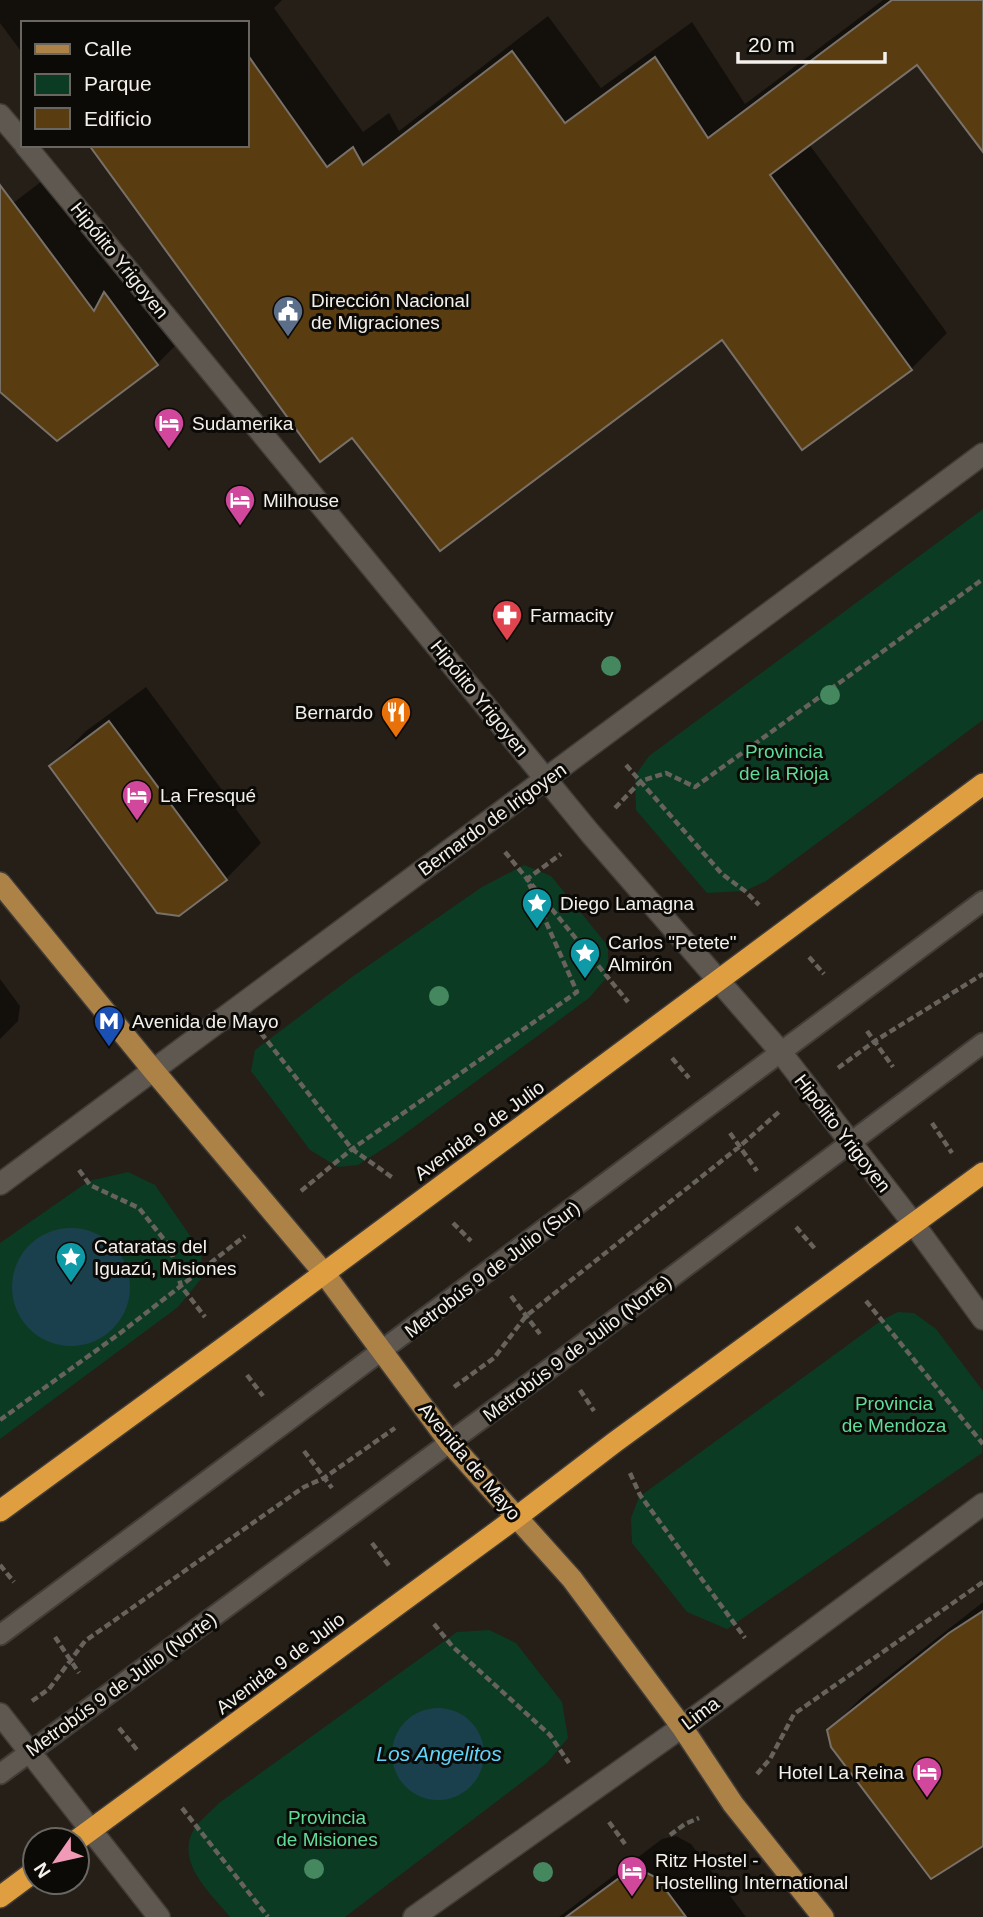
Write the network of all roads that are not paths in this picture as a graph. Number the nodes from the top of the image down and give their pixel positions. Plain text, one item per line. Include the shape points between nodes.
1 (0, 114) edge
2 (21, 140) edge
3 (26, 147) edge
4 (983, 454) edge
5 (546, 780) junction
6 (983, 784) edge
7 (0, 883) edge
8 (983, 901) edge
9 (719, 979) junction
10 (983, 1043) edge
11 (779, 1050) junction
12 (153, 1070) junction
13 (850, 1142) junction
14 (983, 1173) edge
15 (0, 1184) edge
16 (913, 1223) junction
17 (324, 1273) junction
18 (983, 1319) edge
19 (382, 1351) junction
20 (450, 1443) junction
21 (983, 1504) edge
22 (0, 1511) edge
23 (517, 1517) junction
24 (0, 1635) edge
25 (2, 1717) edge
26 (682, 1727) junction
27 (30, 1752) junction
28 (0, 1774) edge
29 (78, 1826) edge
30 (91, 1830) edge
31 (91, 1843) edge
32 (21, 1881) edge
33 (0, 1897) edge
34 (159, 1917) edge
35 (414, 1917) edge
36 (823, 1917) edge

1 - 2 street, Hipólito Yrigoyen
3 - 5 street, Hipólito Yrigoyen
4 - 5 street, Bernardo de Irigoyen
5 - 9 street, Hipólito Yrigoyen
5 - 12 street, Bernardo de Irigoyen
6 - 9 highway, Avenida 9 de Julio
7 - 12 main road, Avenida de Mayo
8 - 11 lane, Metrobús 9 de Julio (Sur)
9 - 11 street, Hipólito Yrigoyen
9 - 17 highway, Avenida 9 de Julio
10 - 13 lane, Metrobús 9 de Julio (Norte)
11 - 13 street, Hipólito Yrigoyen
11 - 19 lane, Metrobús 9 de Julio (Sur)
12 - 15 street, Bernardo de Irigoyen
12 - 17 main road, Avenida de Mayo
13 - 16 street, Hipólito Yrigoyen
13 - 20 lane, Metrobús 9 de Julio (Norte)
14 - 16 highway, Avenida 9 de Julio
16 - 18 street, Hipólito Yrigoyen
16 - 23 highway, Avenida 9 de Julio
17 - 19 main road, Avenida de Mayo
17 - 22 highway, Avenida 9 de Julio
19 - 20 main road, Avenida de Mayo
19 - 24 lane, Metrobús 9 de Julio (Sur)
20 - 23 main road, Avenida de Mayo
20 - 27 lane, Metrobús 9 de Julio (Norte)
21 - 26 street, Lima
23 - 26 main road, Avenida de Mayo via 572,1579
23 - 30 highway, Avenida 9 de Julio
25 - 27 street
26 - 35 street, Lima
26 - 36 main road, Avenida de Mayo via 733,1804
27 - 28 lane, Metrobús 9 de Julio (Norte)
27 - 29 street
31 - 34 street
32 - 33 highway

